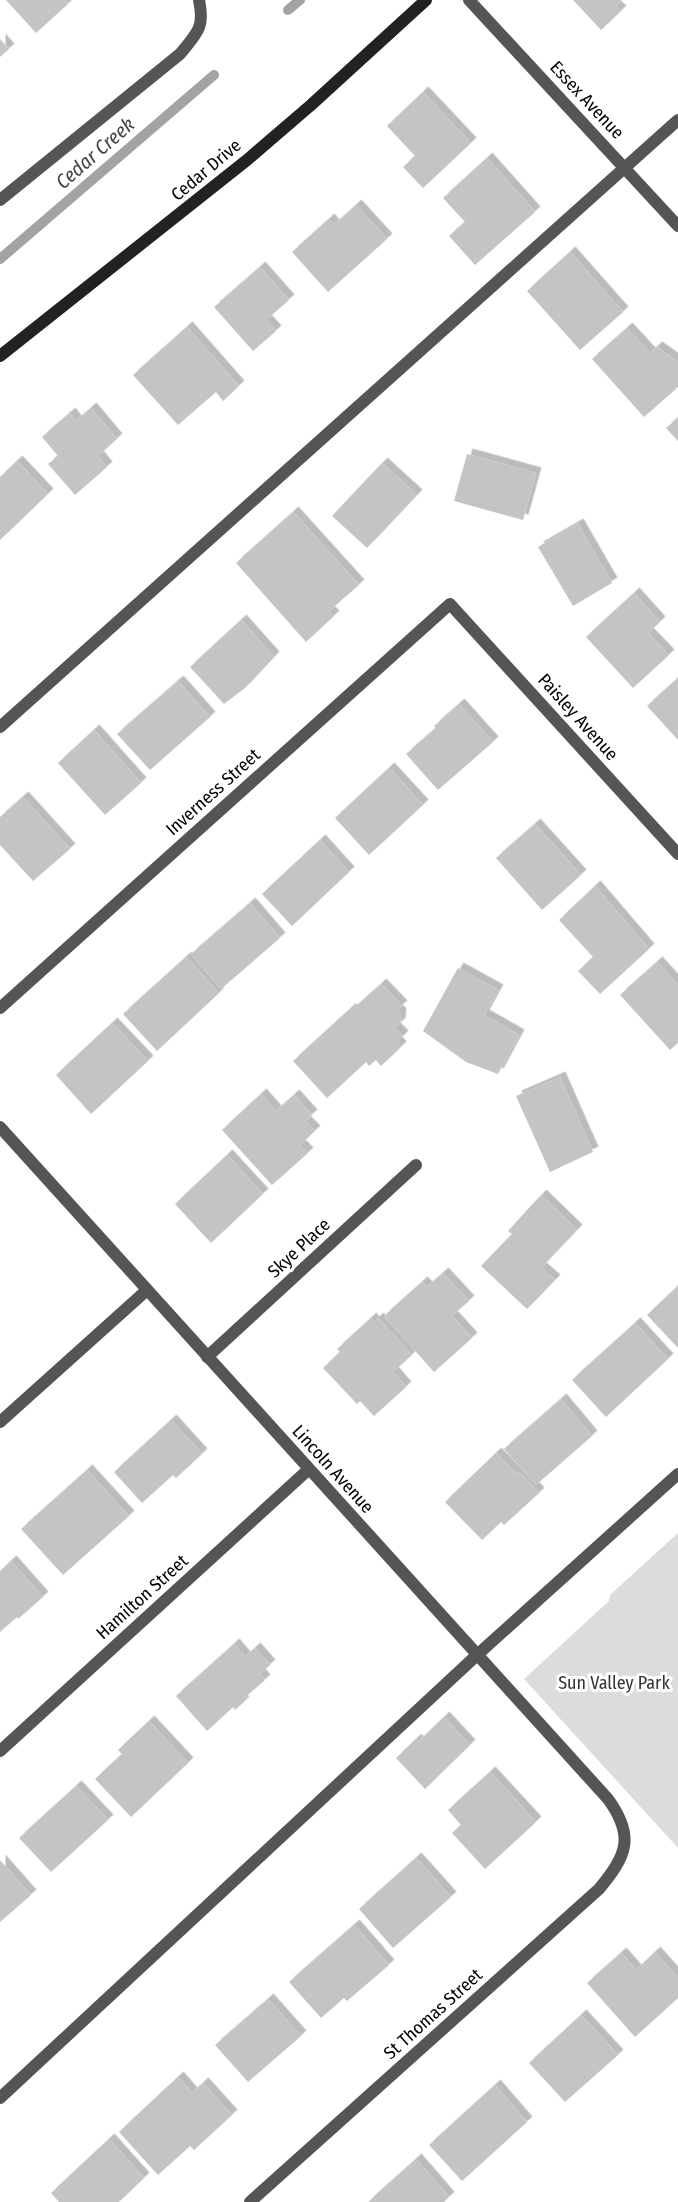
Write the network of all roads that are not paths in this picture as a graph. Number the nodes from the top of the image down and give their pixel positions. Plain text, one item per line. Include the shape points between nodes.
1 (199, 0) edge
2 (426, 0) edge
3 (469, 0) edge
4 (678, 120) edge
5 (626, 168) junction
6 (0, 200) edge
7 (678, 226) edge
8 (0, 356) edge
9 (450, 604) joint
10 (0, 727) edge
11 (678, 854) edge
12 (0, 1008) edge
13 (0, 1127) edge
14 (416, 1165) dead end
15 (147, 1290) junction
16 (207, 1357) junction
17 (0, 1422) edge
18 (309, 1469) junction
19 (678, 1474) edge
20 (477, 1654) junction
21 (0, 1751) edge
22 (625, 1843) joint
23 (0, 2098) edge
24 (250, 2202) edge

1 - 6 street via 203,18 180,54
2 - 8 street, Cedar Drive via 247,160
3 - 5 street, Essex Avenue
4 - 5 street
5 - 7 street, Essex Avenue
5 - 10 street
9 - 11 street, Paisley Avenue
9 - 12 street, Inverness Street
13 - 15 street, Lincoln Avenue
14 - 16 street, Skye Place
15 - 16 street, Lincoln Avenue
15 - 17 street
16 - 18 street, Lincoln Avenue
18 - 20 street, Lincoln Avenue
18 - 21 street, Hamilton Street
19 - 20 street
20 - 22 street, Lincoln Avenue via 608,1799 620,1815
20 - 23 street
22 - 24 street, St Thomas Street via 613,1873 599,1889

